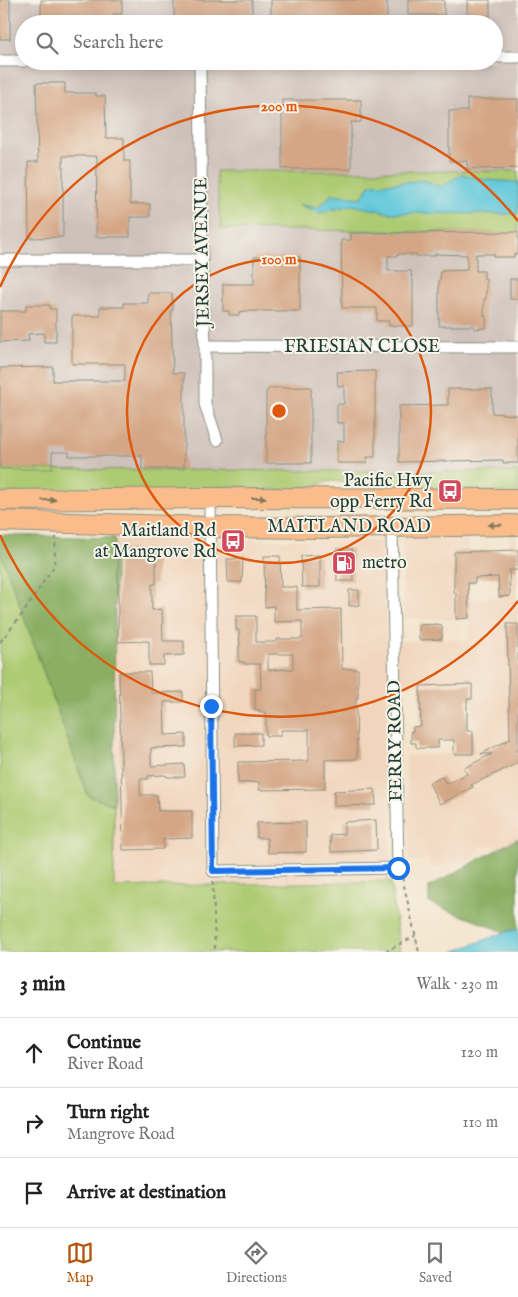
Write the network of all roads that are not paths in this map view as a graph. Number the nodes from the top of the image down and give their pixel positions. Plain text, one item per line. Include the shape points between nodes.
1 (518, 57) edge
2 (503, 58) edge
3 (0, 61) edge
4 (15, 61) edge
5 (200, 70) edge
6 (0, 260) edge
7 (202, 260) junction
8 (205, 346) junction
9 (518, 348) edge
10 (217, 440) dead end
11 (210, 498) junction
12 (518, 499) edge
13 (0, 500) edge
14 (0, 521) edge
15 (518, 525) edge
16 (210, 527) junction
17 (392, 527) junction

1 - 2 street
3 - 4 street
5 - 7 street, JERSEY AVENUE
6 - 7 street
7 - 8 street, JERSEY AVENUE
8 - 9 street, FRIESIAN CLOSE
8 - 10 street, JERSEY AVENUE via 205,404
11 -> 12 highway, MAITLAND ROAD
13 -> 11 highway, MAITLAND ROAD
11 - 16 street
14 - 16 highway, MAITLAND ROAD
15 -> 17 highway, MAITLAND ROAD
16 - 17 highway, MAITLAND ROAD
16 - 17 street, FERRY ROAD via 213,871 398,868

